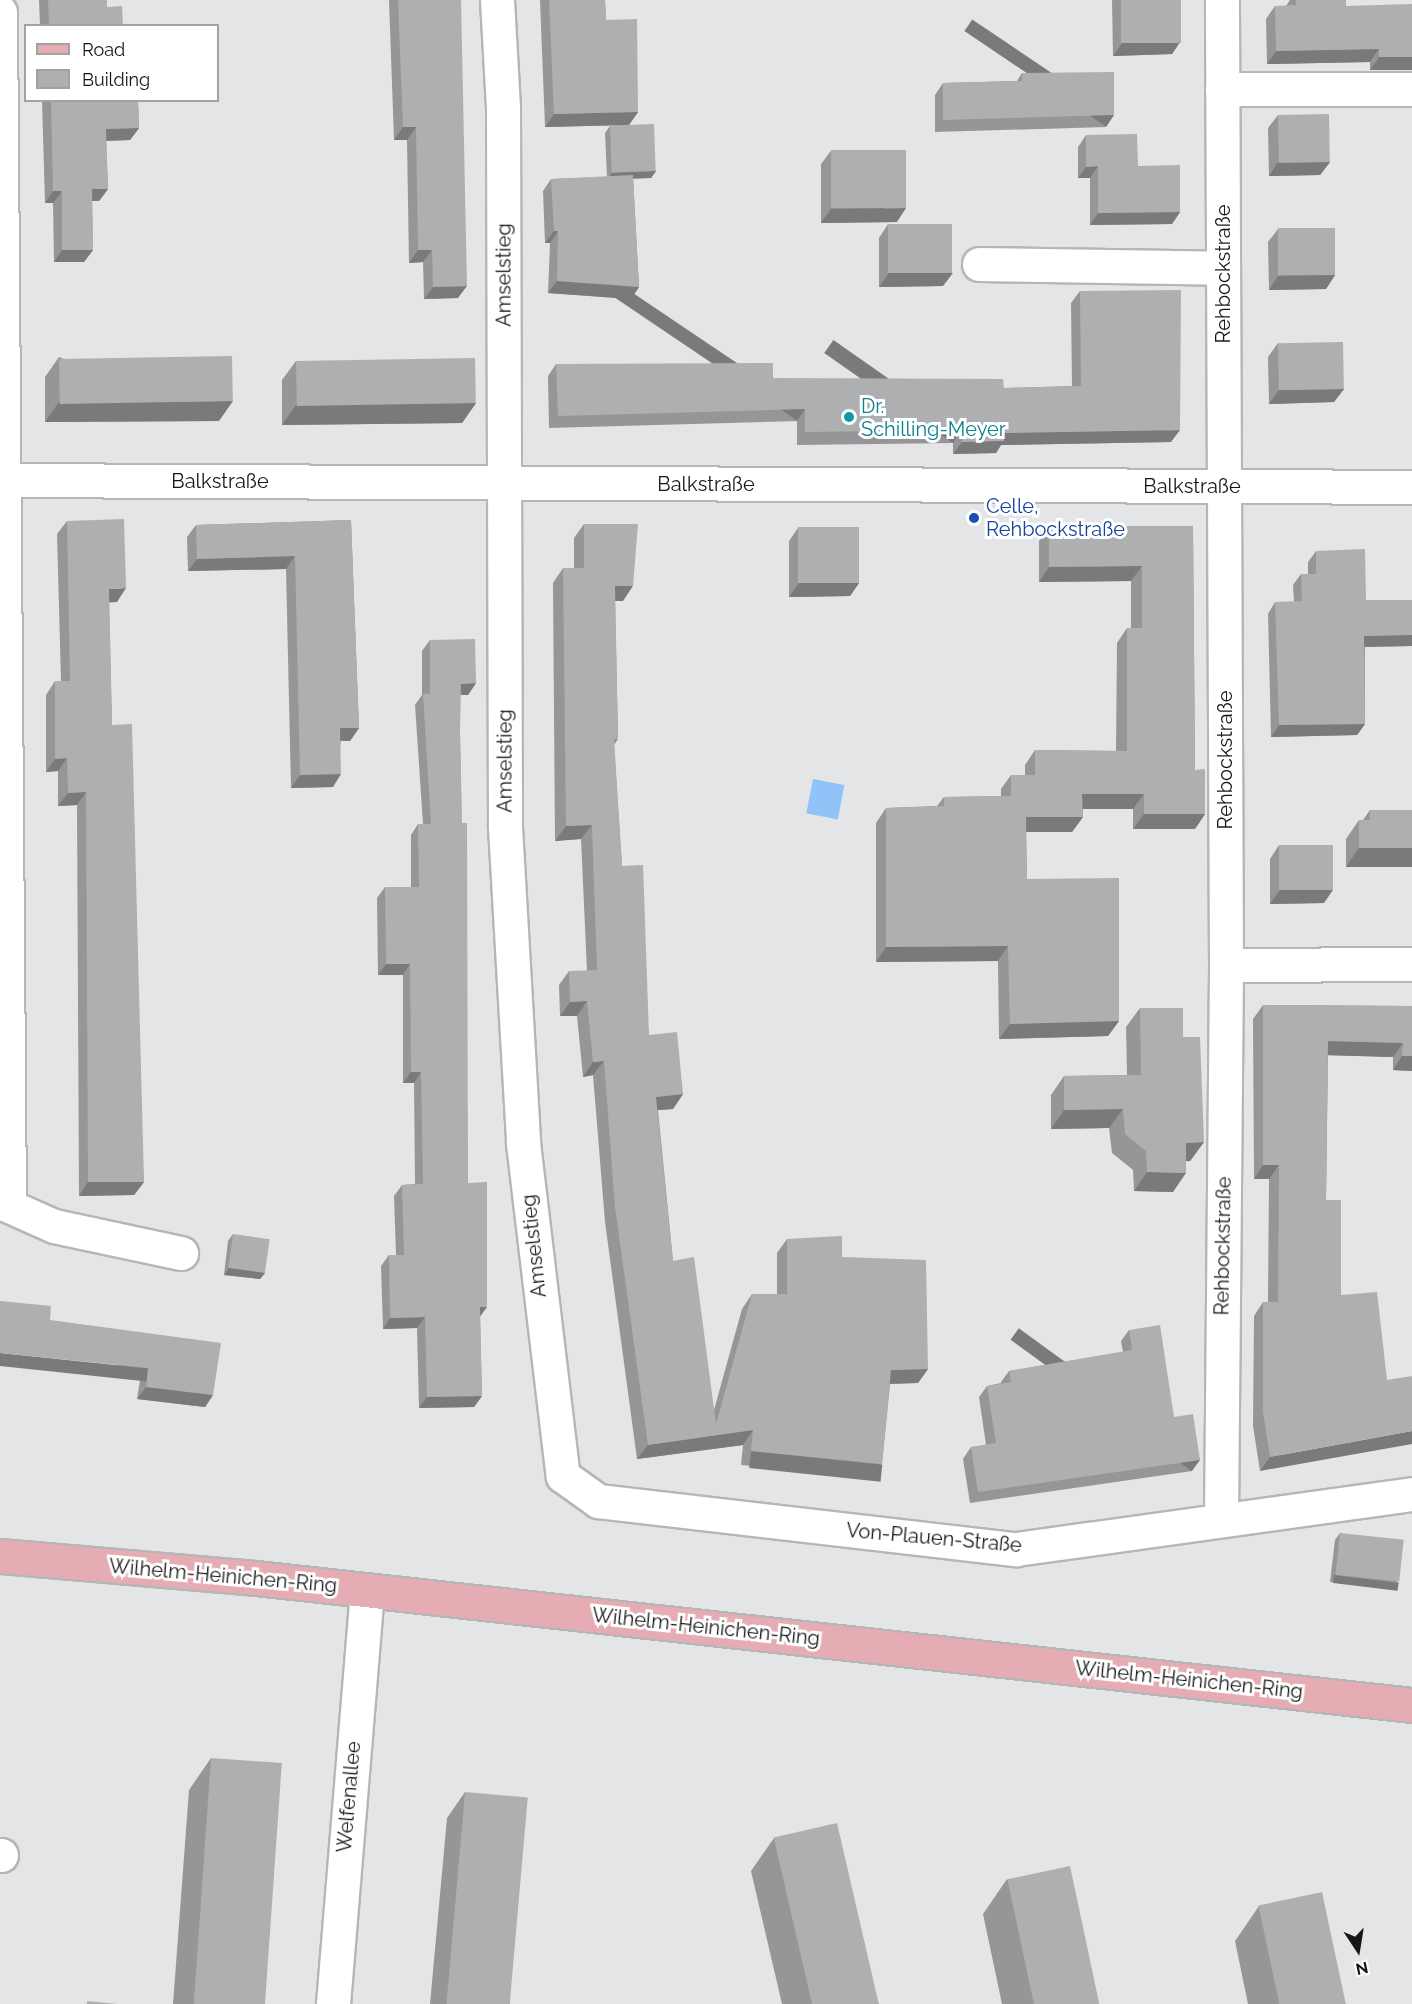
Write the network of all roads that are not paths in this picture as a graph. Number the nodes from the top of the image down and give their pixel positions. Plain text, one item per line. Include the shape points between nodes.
1 (497, 0) edge
2 (1222, 0) edge
3 (0, 12) edge
4 (1222, 89) junction
5 (1412, 89) edge
6 (979, 264) dead end
7 (1223, 268) junction
8 (3, 480) edge
9 (504, 482) junction
10 (1224, 487) junction
11 (1412, 487) edge
12 (1412, 964) edge
13 (1226, 966) junction
14 (5, 1203) edge
15 (182, 1253) dead end
16 (1412, 1494) edge
17 (598, 1501) joint
18 (1221, 1519) junction
19 (0, 1556) edge
20 (367, 1590) junction
21 (1412, 1705) edge
22 (333, 2004) edge

1 - 9 street, Amselstieg via 503,110
2 - 4 street, Rehbockstraße
3 - 8 street
4 - 5 street
4 - 7 street, Rehbockstraße
6 - 7 street
7 - 10 street, Rehbockstraße
8 - 9 street, Balkstraße
8 - 14 street
9 - 10 street, Balkstraße
9 - 17 street, Amselstieg via 505,827 523,1143 563,1476
10 - 11 street, Balkstraße
10 - 13 street, Rehbockstraße
12 - 13 street
13 - 18 street, Rehbockstraße
14 - 15 street via 54,1226
16 - 18 street, Von-Plauen-Straße
17 - 18 street, Von-Plauen-Straße via 1016,1549
19 - 20 main road, Wilhelm-Heinichen-Ring
20 - 21 main road, Wilhelm-Heinichen-Ring
20 - 22 street, Welfenallee

